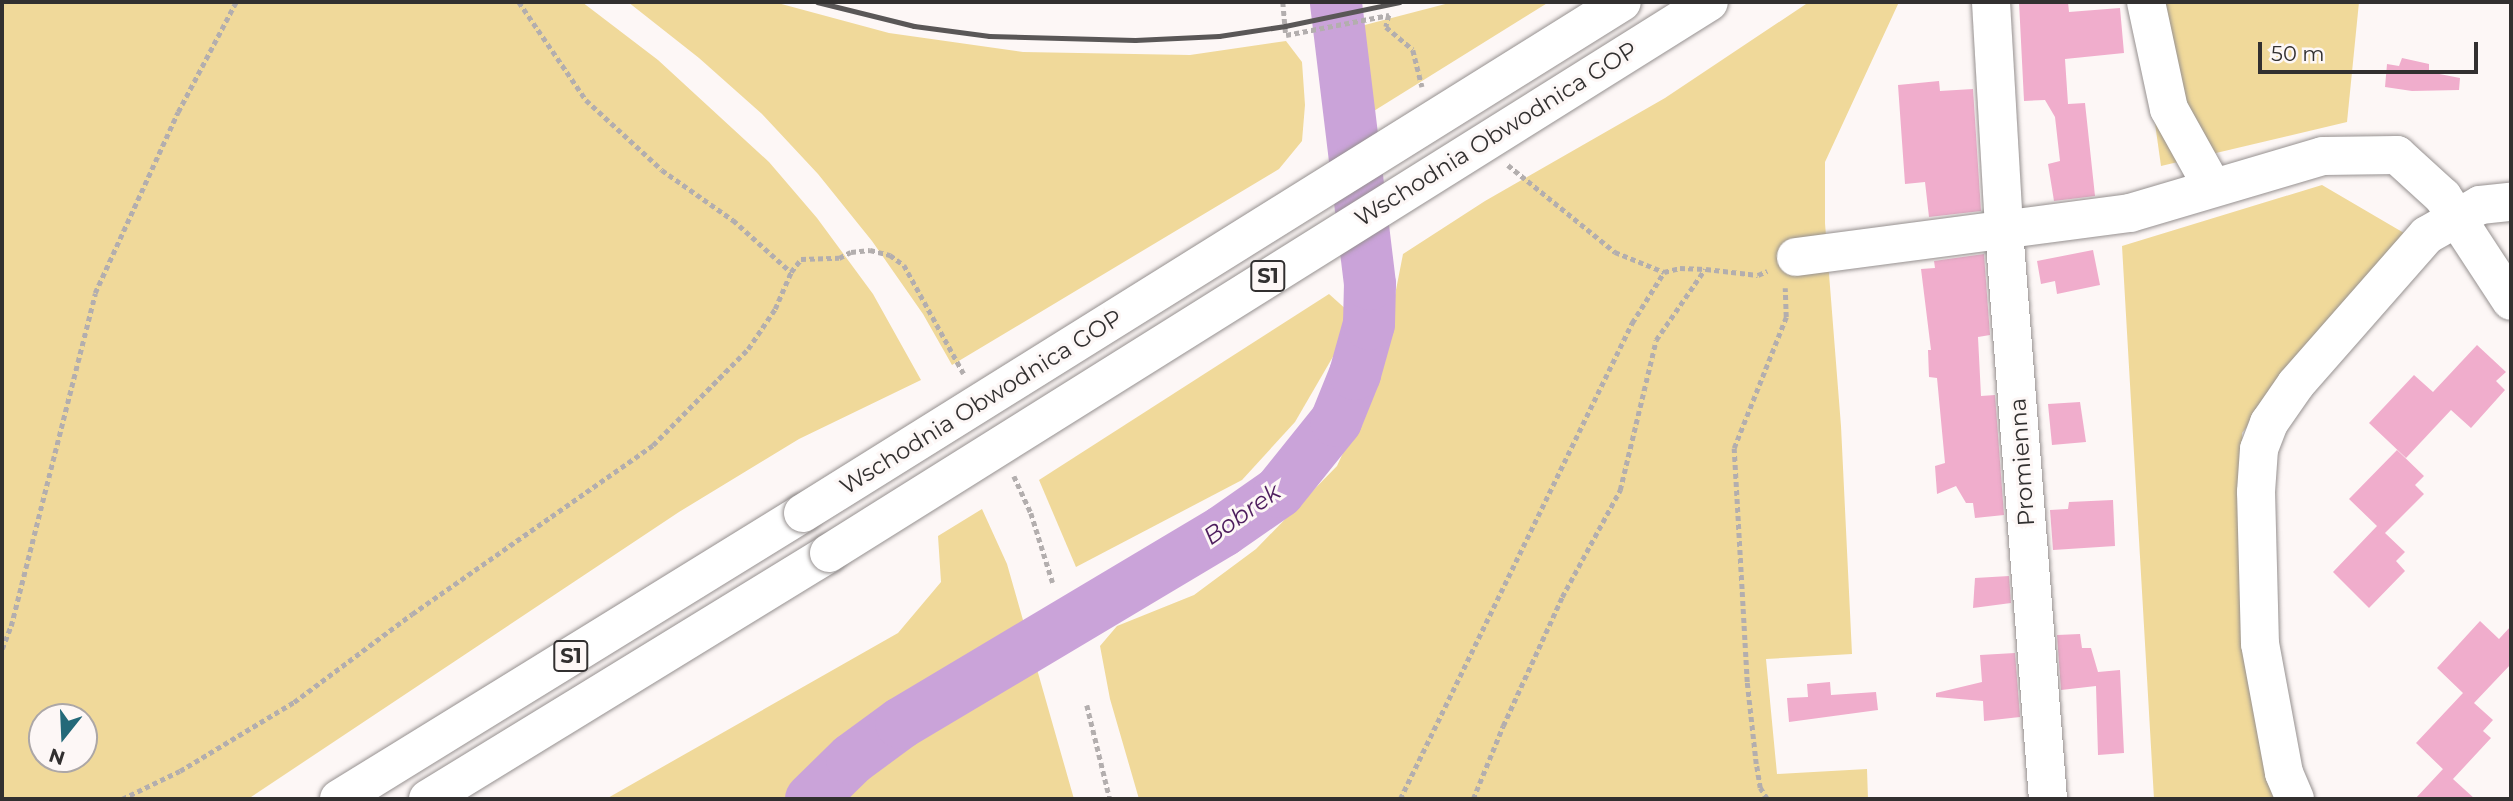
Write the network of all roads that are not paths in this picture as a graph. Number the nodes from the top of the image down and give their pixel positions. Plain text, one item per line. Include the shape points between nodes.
1 (1622, 2) edge
2 (1709, 2) edge
3 (1991, 2) edge
4 (2146, 2) edge
5 (2213, 188) junction
6 (2511, 202) edge
7 (2456, 216) junction
8 (2004, 230) junction
9 (1796, 257) road end
10 (2511, 302) edge
11 (339, 799) edge
12 (428, 799) edge
13 (2048, 799) edge
14 (2295, 799) edge

1 - 11 main road, Wschodnia Obwodnica GOP / S1, bridge
2 - 12 main road, Wschodnia Obwodnica GOP / S1, bridge
3 - 8 main road, Promienna
4 - 5 main road via 2169,109
5 - 7 main road via 2323,156 2397,155 2443,197
5 - 8 main road via 2130,213
6 - 7 main road via 2480,205
7 - 10 main road
7 - 14 main road via 2427,235 2329,343 2269,423 2259,449 2260,644 2284,773
8 - 9 main road
8 - 13 main road, Promienna

